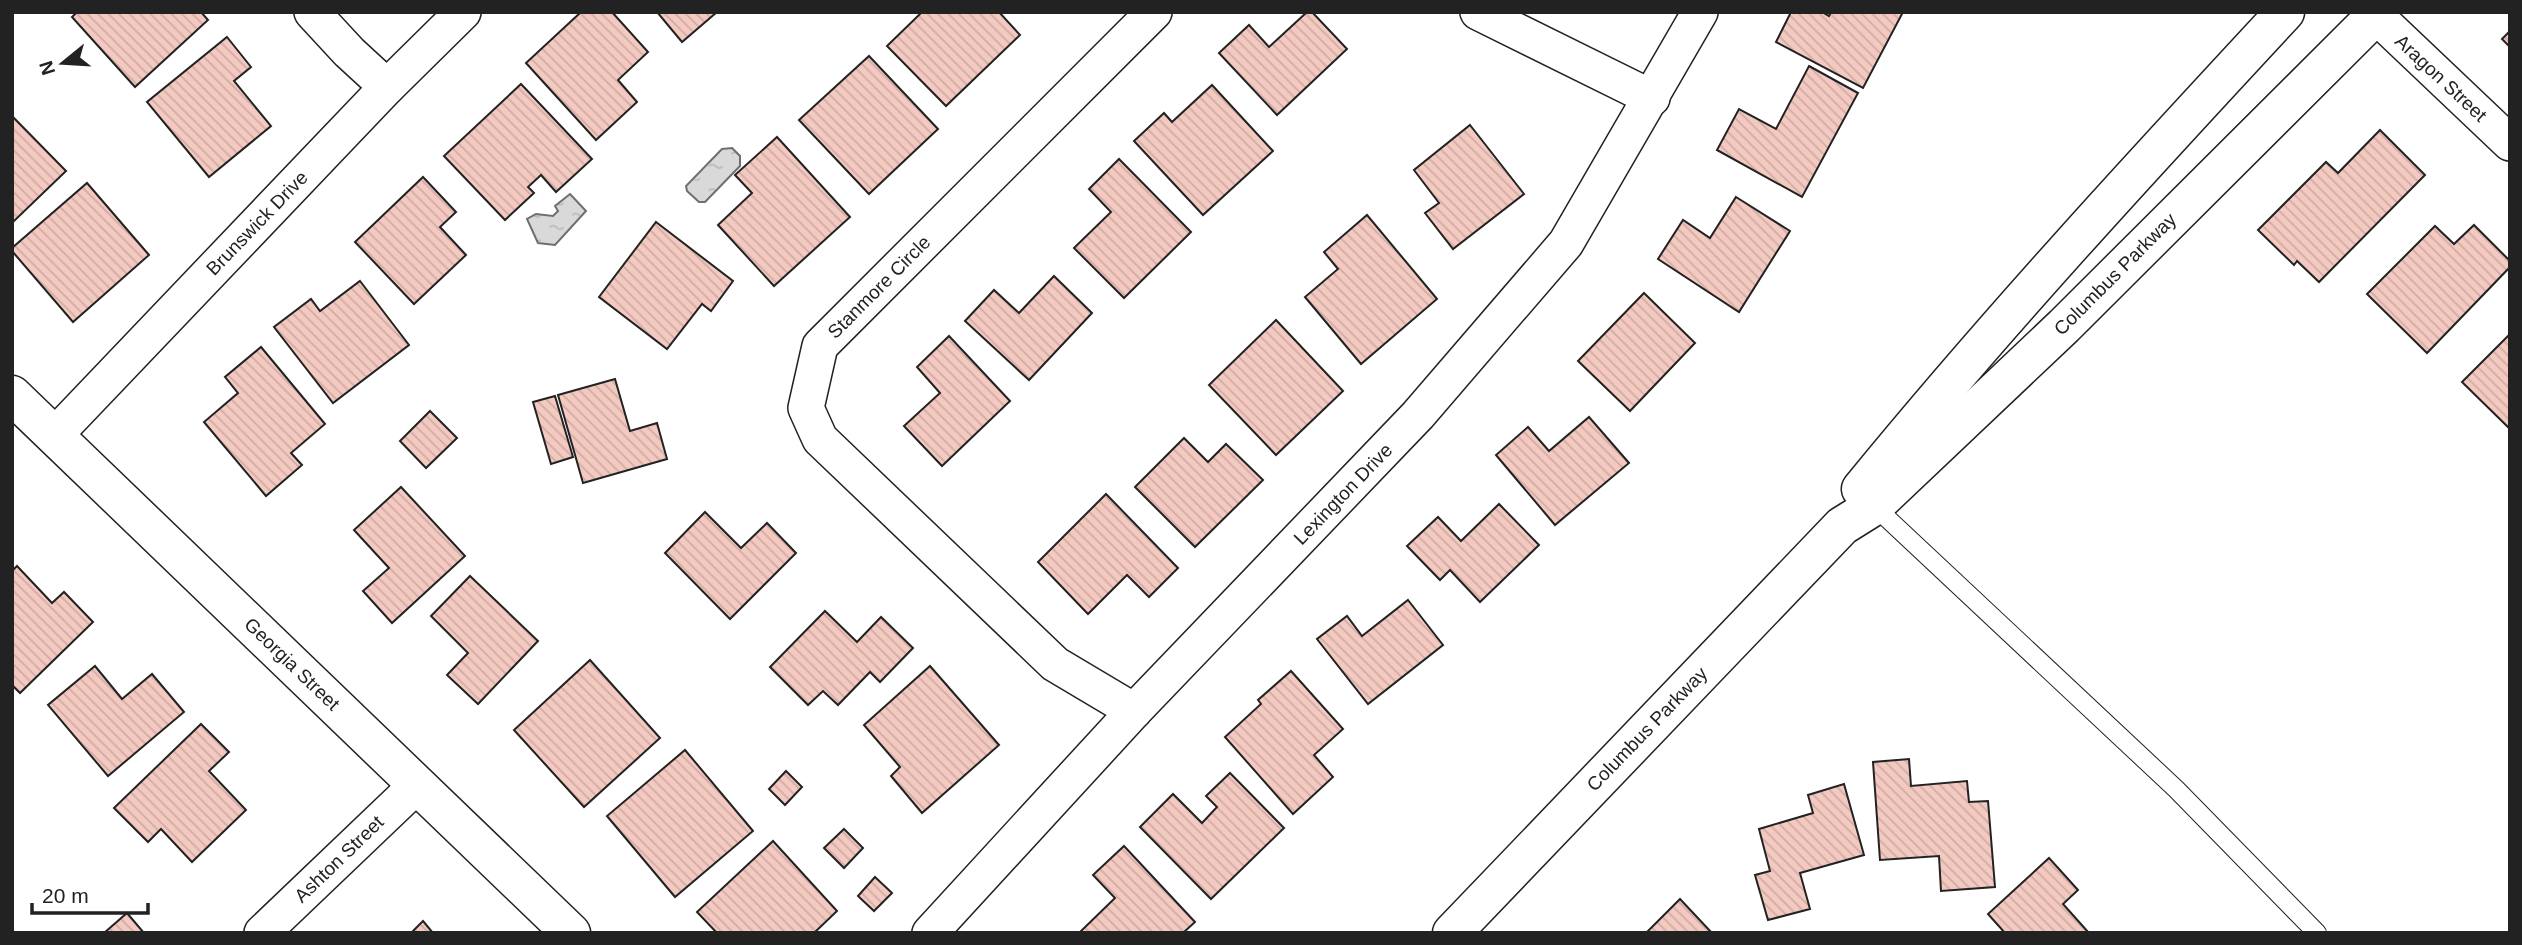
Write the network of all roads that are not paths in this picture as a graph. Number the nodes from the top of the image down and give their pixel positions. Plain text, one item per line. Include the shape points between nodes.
1 (312, 12) edge
2 (463, 12) edge
3 (1154, 12) edge
4 (1478, 12) edge
5 (1700, 12) edge
6 (2285, 12) edge
7 (2375, 13) edge
8 (387, 87) junction
9 (1652, 98) junction
10 (2510, 143) edge
11 (12, 395) edge
12 (54, 436) junction
13 (1858, 516) junction
14 (1134, 711) junction
15 (417, 785) junction
16 (262, 933) edge
17 (571, 933) edge
18 (930, 933) edge
19 (1452, 933) edge
20 (2317, 933) edge

1 - 8 street
2 - 8 street, Brunswick Drive
3 - 14 street, Stanmore Circle via 820,346 806,408 820,439 1055,663
4 - 9 street
5 - 9 street, Lexington Drive
6 - 13 main road, Columbus Parkway via 1949,382 1860,490
7 - 10 street, Aragon Street
7 - 13 main road, Columbus Parkway via 2064,326
8 - 12 street, Brunswick Drive
9 - 14 street, Lexington Drive via 1566,243 1418,415
11 - 12 main road, Georgia Street
12 - 15 main road, Georgia Street
13 - 19 main road, Columbus Parkway
13 - 20 lane via 2176,789
14 - 18 street, Lexington Drive
15 - 16 street, Ashton Street
15 - 17 main road, Georgia Street

